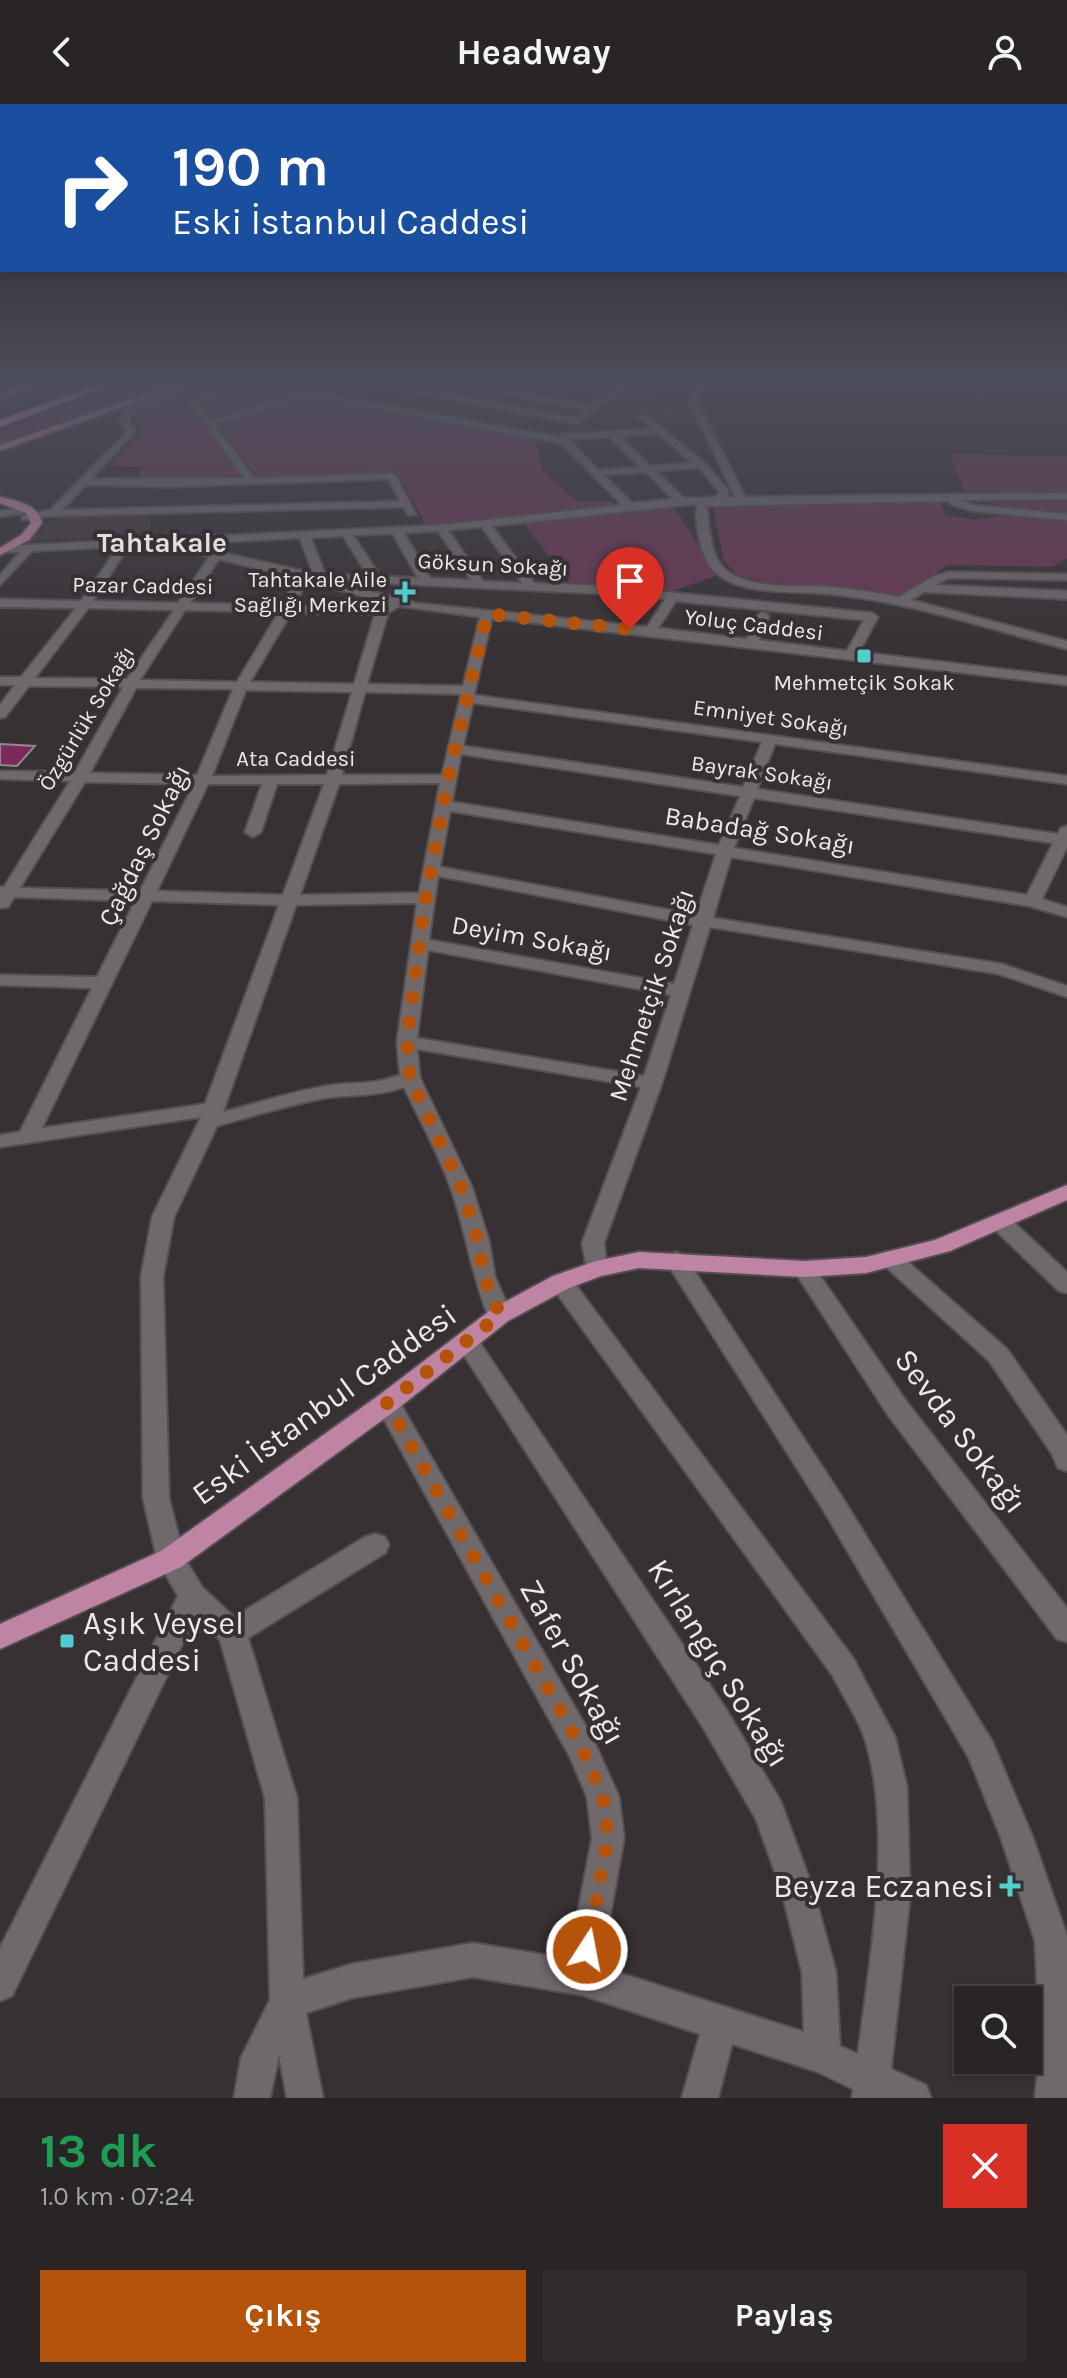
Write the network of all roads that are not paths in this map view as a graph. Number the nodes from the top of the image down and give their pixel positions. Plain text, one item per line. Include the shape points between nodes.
1 (92, 472) edge
2 (244, 472) edge
3 (608, 472) edge
4 (651, 472) edge
5 (707, 472) edge
6 (728, 472) edge
7 (596, 473) joint
8 (335, 478) junction
9 (250, 480) junction
10 (82, 482) junction
11 (944, 496) junction
12 (1067, 497) edge
13 (721, 499) junction
14 (741, 499) junction
15 (0, 500) edge
16 (705, 500) junction
17 (681, 501) junction
18 (338, 504) junction
19 (407, 504) junction
20 (628, 505) junction
21 (215, 509) junction
22 (53, 513) junction
23 (0, 514) edge
24 (27, 515) junction
25 (1067, 517) edge
26 (485, 524) junction
27 (441, 528) junction
28 (421, 530) junction
29 (397, 531) junction
30 (347, 534) junction
31 (305, 536) junction
32 (263, 537) junction
33 (212, 539) junction
34 (156, 540) junction
35 (127, 541) junction
36 (9, 548) edge
37 (216, 555) junction
38 (262, 566) junction
39 (960, 574) junction
40 (310, 575) junction
41 (1067, 577) edge
42 (375, 578) junction
43 (0, 582) edge
44 (426, 582) junction
45 (480, 585) junction
46 (531, 587) junction
47 (923, 588) junction
48 (1014, 594) junction
49 (1067, 595) edge
50 (673, 596) junction
51 (903, 600) junction
52 (0, 603) edge
53 (85, 604) junction
54 (185, 606) junction
55 (389, 607) junction
56 (288, 608) junction
57 (1067, 608) edge
58 (487, 614) junction
59 (763, 616) dead end
60 (650, 631) junction
61 (751, 643) junction
62 (1066, 644) edge
63 (850, 656) junction
64 (0, 681) edge
65 (1067, 681) edge
66 (24, 682) junction
67 (131, 684) junction
68 (241, 686) junction
69 (360, 687) junction
70 (469, 694) junction
71 (0, 714) edge
72 (770, 739) junction
73 (455, 749) junction
74 (0, 775) edge
75 (80, 777) junction
76 (448, 779) junction
77 (203, 780) junction
78 (271, 780) junction
79 (333, 780) junction
80 (1067, 780) edge
81 (748, 792) junction
82 (444, 805) junction
83 (253, 832) dead end
84 (1066, 837) edge
85 (725, 851) junction
86 (431, 870) junction
87 (146, 896) junction
88 (3, 897) edge
89 (426, 898) junction
90 (289, 900) junction
91 (1032, 901) junction
92 (1067, 912) edge
93 (701, 921) junction
94 (421, 944) junction
95 (0, 980) edge
96 (103, 983) junction
97 (681, 991) junction
98 (1067, 992) edge
99 (407, 1042) junction
100 (410, 1078) junction
101 (652, 1083) junction
102 (212, 1115) junction
103 (28, 1137) junction
104 (0, 1141) edge
105 (1067, 1192) edge
106 (1000, 1222) junction
107 (676, 1260) junction
108 (892, 1260) junction
109 (596, 1269) junction
110 (804, 1269) junction
111 (561, 1282) junction
112 (1067, 1285) edge
113 (500, 1315) junction
114 (468, 1343) junction
115 (387, 1403) junction
116 (1067, 1461) edge
117 (375, 1545) dead end
118 (171, 1559) junction
119 (192, 1595) junction
120 (1067, 1630) edge
121 (232, 1633) junction
122 (0, 1637) edge
123 (582, 1978) junction
124 (0, 1984) edge
125 (287, 2002) junction
126 (720, 2024) junction
127 (823, 2056) junction
128 (872, 2090) edge
129 (252, 2098) edge
130 (305, 2098) edge
131 (700, 2098) edge
132 (913, 2098) edge
133 (1053, 2098) edge

1 - 10 street
2 - 9 street
3 - 7 street
4 - 17 street
5 - 13 street via 724,492
6 - 14 street
7 - 20 street
8 - 9 street
8 - 18 street
8 - 19 street via 391,476
9 - 10 street
10 - 22 street
11 - 12 street
11 - 14 street
11 - 25 street via 972,508
13 - 14 street
13 - 16 street
15 - 24 main road via 14,503
16 - 17 street
16 - 51 street via 701,506 712,561 727,575
17 - 20 street
18 - 19 street
18 - 21 street
19 - 28 street
20 - 26 street
21 - 22 street
21 - 33 street
22 - 24 street
23 - 24 street
24 - 36 main road
24 - 36 main road via 37,527 32,536
26 - 27 street
26 - 46 street
27 - 28 street
27 - 45 street
28 - 29 street
29 - 30 street
29 - 44 street
30 - 31 street
30 - 42 street
31 - 32 street
31 - 40 street
32 - 33 street
32 - 38 street via 267,563
33 - 34 street
34 - 35 street
34 - 37 street, Yoluç Caddesi
35 - 36 street
35 - 53 street
36 - 43 street
37 - 38 street, Yoluç Caddesi
37 - 54 street, Özgürlük Sokağı
38 - 40 street, Yoluç Caddesi
39 - 41 street
39 - 47 street via 938,578
39 - 48 street
40 - 42 street, Göksun Sokağı
40 - 55 street, Yoluç Caddesi
40 - 56 street, Çağdaş Sokağı
42 - 44 street, Göksun Sokağı
44 - 45 street, Göksun Sokağı
45 - 46 street, Göksun Sokağı
46 - 50 street, Göksun Sokağı
47 - 48 street
47 - 51 street
48 - 49 street
48 - 57 street
50 - 60 street
50 - 63 street, Göksun Sokağı via 872,617
51 - 62 street
52 - 53 street, Pazar Caddesi
53 - 54 street, Pazar Caddesi
53 - 66 street
54 - 56 street, Pazar Caddesi
54 - 67 street, Özgürlük Sokağı
55 - 56 street, Pazar Caddesi
55 - 58 street, Yoluç Caddesi
55 - 69 street
56 - 68 street, Çağdaş Sokağı
58 - 60 street, Yoluç Caddesi
58 - 70 street
59 - 61 street
60 - 61 street, Yoluç Caddesi
61 - 63 street, Yoluç Caddesi
63 - 65 street, Yoluç Caddesi
64 - 66 street, Emniyet Sokağı
66 - 67 street, Emniyet Sokağı
66 - 71 street
67 - 68 street, Emniyet Sokağı
67 - 75 street, Özgürlük Sokağı
68 - 69 street, Emniyet Sokağı
68 - 77 street, Çağdaş Sokağı
69 - 70 street, Emniyet Sokağı
69 - 79 street
70 - 72 street, Emniyet Sokağı
70 - 73 street
72 - 80 street, Emniyet Sokağı
72 - 81 street, Mehmetçik Sokağı
73 - 76 street
73 - 81 street, Bayrak Sokağı
74 - 75 street, Ata Caddesi
75 - 77 street, Ata Caddesi
75 - 88 street, Özgürlük Sokağı
76 - 79 street, Ata Caddesi
76 - 82 street
77 - 78 street, Ata Caddesi
77 - 87 street, Çağdaş Sokağı
78 - 79 street, Ata Caddesi
78 - 83 street
79 - 90 street
81 - 84 street, Bayrak Sokağı
81 - 85 street, Mehmetçik Sokağı
82 - 85 street, Babadağ Sokağı
82 - 86 street
84 - 91 street
85 - 91 street, Babadağ Sokağı
85 - 93 street, Mehmetçik Sokağı
86 - 89 street
86 - 93 street
87 - 88 street
87 - 90 street
87 - 96 street, Çağdaş Sokağı
89 - 90 street
89 - 94 street
90 - 102 street
91 - 92 street, Babadağ Sokağı
93 - 97 street, Mehmetçik Sokağı
93 - 98 street via 1002,969
94 - 97 street, Deyim Sokağı
94 - 99 street
95 - 96 street
96 - 103 street, Çağdaş Sokağı
97 - 101 street, Mehmetçik Sokağı
99 - 100 street
99 - 101 street
100 - 102 street via 377,1090 340,1090
100 - 113 street via 461,1187 484,1277
101 - 109 street, Mehmetçik Sokağı via 593,1243
102 - 103 street
102 - 118 street via 163,1217 152,1277 156,1498
103 - 104 street
105 - 106 main road, Eski İstanbul Caddesi
106 - 108 main road, Eski İstanbul Caddesi
106 - 112 street
107 - 109 main road, Eski İstanbul Caddesi via 639,1260
107 - 110 main road, Eski İstanbul Caddesi
107 - 133 street via 833,1504 981,1751 1052,1941 1058,2044
108 - 110 main road, Eski İstanbul Caddesi
108 - 116 street via 998,1355
109 - 111 main road, Eski İstanbul Caddesi
110 - 120 street, Sevda Sokağı via 897,1408
111 - 113 main road, Eski İstanbul Caddesi
111 - 128 street via 843,1667 880,1737 891,1787 894,1896
113 - 114 main road, Eski İstanbul Caddesi
114 - 115 main road, Eski İstanbul Caddesi
114 - 127 street, Kırlangıç Sokağı via 715,1719 770,1813 819,1972
115 - 118 main road, Eski İstanbul Caddesi
115 - 123 street, Zafer Sokağı via 582,1749 603,1797 608,1838
117 - 121 street
118 - 119 street
118 - 122 main road, Eski İstanbul Caddesi
119 - 121 street
119 - 124 street
121 - 125 street via 281,1798
123 - 125 street via 473,1960 352,1981
123 - 126 street
125 - 129 street via 259,2058
125 - 130 street
126 - 127 street
126 - 131 street
127 - 128 street
128 - 132 street

